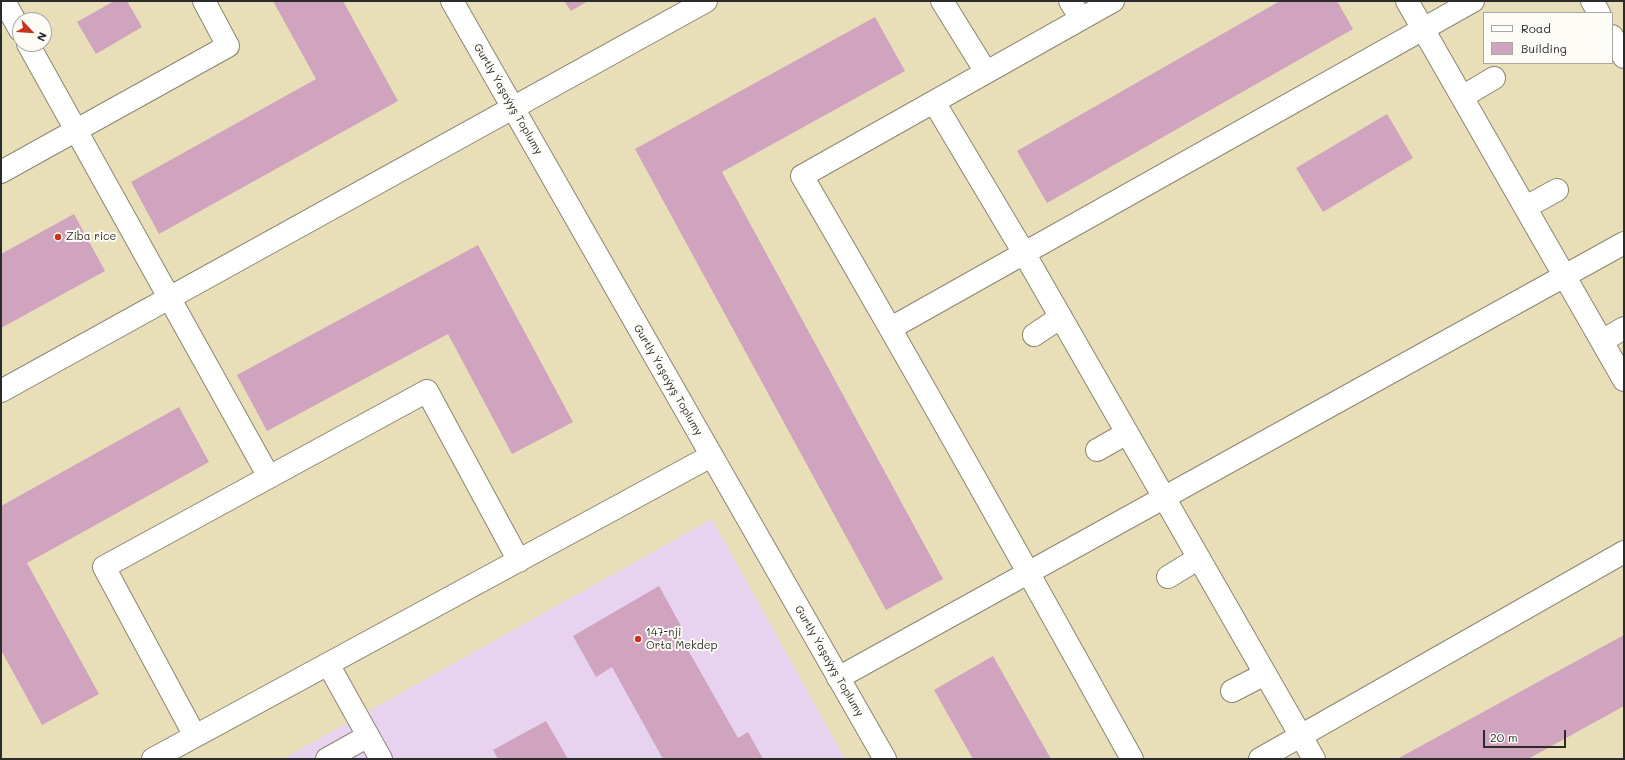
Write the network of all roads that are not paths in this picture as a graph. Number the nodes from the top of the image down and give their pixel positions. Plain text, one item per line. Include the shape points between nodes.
1 (4, 1) edge
2 (204, 1) edge
3 (452, 1) edge
4 (706, 1) edge
5 (942, 1) edge
6 (1112, 1) edge
7 (1407, 1) edge
8 (1473, 1) edge
9 (1592, 1) edge
10 (1075, 10) edge
11 (1598, 12) edge
12 (12, 16) edge
13 (1423, 29) junction
14 (1613, 38) edge
15 (32, 52) edge
16 (1624, 57) edge
17 (986, 72) junction
18 (1494, 78) dead end
19 (1462, 97) junction
20 (934, 102) junction
21 (513, 107) junction
22 (76, 131) junction
23 (1, 172) edge
24 (1556, 190) dead end
25 (1526, 207) junction
26 (1624, 243) edge
27 (1024, 253) junction
28 (1565, 275) junction
29 (168, 298) junction
30 (1061, 317) junction
31 (891, 328) junction
32 (1624, 328) edge
33 (1034, 336) dead end
34 (1602, 341) junction
35 (1624, 380) edge
36 (1, 391) edge
37 (1127, 433) junction
38 (1097, 450) dead end
39 (711, 456) junction
40 (269, 477) junction
41 (1164, 497) junction
42 (1624, 552) edge
43 (1199, 558) junction
44 (518, 560) junction
45 (1029, 572) junction
46 (1168, 577) dead end
47 (328, 664) junction
48 (1266, 674) junction
49 (838, 678) junction
50 (1232, 692) dead end
51 (195, 736) junction
52 (368, 736) junction
53 (1300, 736) junction
54 (152, 759) edge
55 (327, 759) edge
56 (381, 759) edge
57 (885, 759) edge
58 (1132, 759) edge
59 (1260, 759) edge
60 (1314, 759) edge

1 - 12 street
2 - 22 street via 228,46
3 - 21 street, Gurtly Ýaşaýyş Toplumy
4 - 21 street
5 - 17 street
6 - 10 street
7 - 13 street
8 - 13 street
9 - 11 street
10 - 17 street
13 - 19 street
13 - 27 street
14 - 16 street
15 - 22 street
17 - 20 street
18 - 19 street
19 - 25 street
20 - 27 street
20 - 31 street via 802,176
21 - 29 street
21 - 39 street, Gurtly Ýaşaýyş Toplumy
22 - 23 street
22 - 29 street
24 - 25 street
25 - 28 street
26 - 28 street
27 - 30 street
27 - 31 street
28 - 34 street
28 - 41 street
29 - 36 street
29 - 40 street
30 - 33 street
30 - 37 street
31 - 45 street
32 - 34 street
34 - 35 street
37 - 38 street
37 - 41 street
39 - 44 street
39 - 49 street, Gurtly Ýaşaýyş Toplumy
40 - 44 street via 427,391
40 - 51 street via 104,567
41 - 43 street
41 - 45 street
42 - 53 street
43 - 46 street
43 - 48 street
44 - 47 street
45 - 49 street
45 - 58 street
47 - 51 street
47 - 52 street
48 - 50 street
48 - 53 street
49 - 57 street, Gurtly Ýaşaýyş Toplumy
51 - 54 street
52 - 55 street
52 - 56 street
53 - 59 street
53 - 60 street

